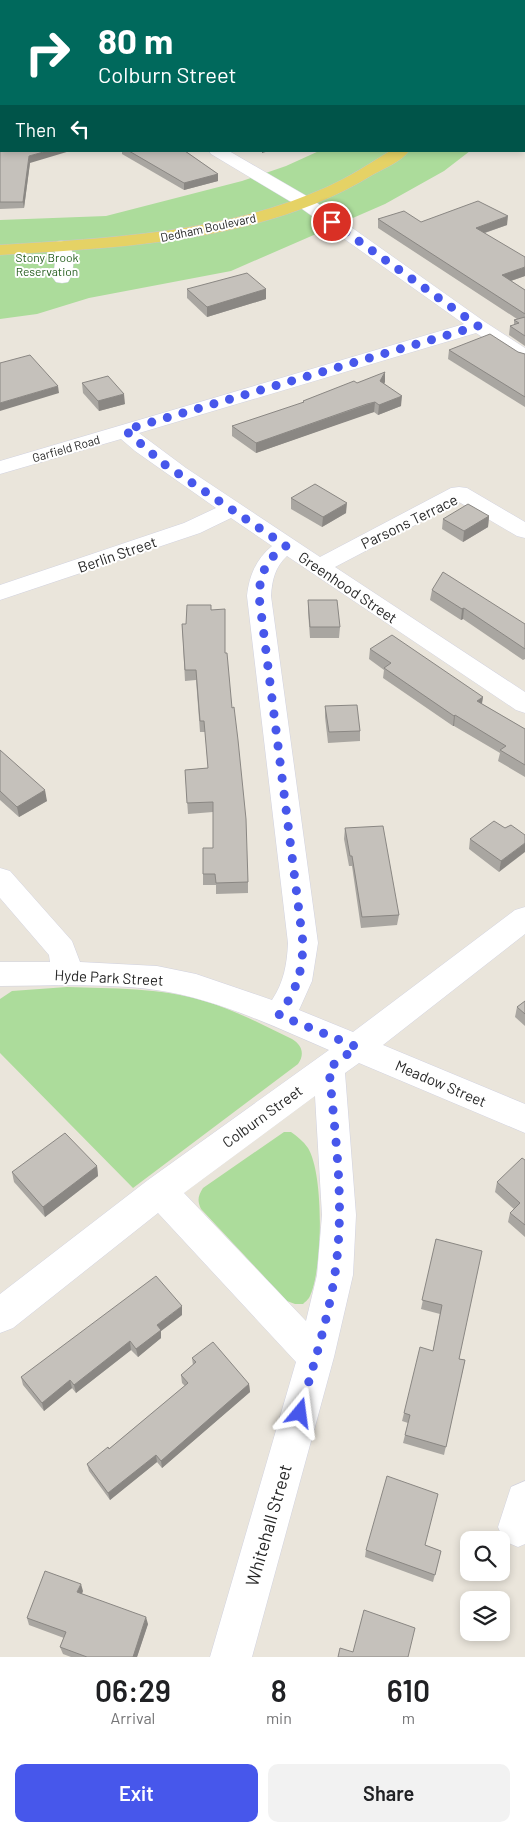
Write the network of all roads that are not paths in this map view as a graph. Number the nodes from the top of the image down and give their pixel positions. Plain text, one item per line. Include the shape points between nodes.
1 (219, 152) edge
2 (399, 152) edge
3 (304, 202) junction
4 (62, 246) junction
5 (0, 250) edge
6 (62, 278) dead end
7 (478, 326) junction
8 (525, 356) edge
9 (125, 430) junction
10 (0, 468) edge
11 (232, 509) junction
12 (525, 530) edge
13 (286, 546) junction
14 (318, 567) junction
15 (0, 593) edge
16 (525, 704) edge
17 (0, 879) edge
18 (525, 918) edge
19 (66, 973) junction
20 (0, 974) edge
21 (279, 1015) junction
22 (357, 1047) junction
23 (329, 1068) junction
24 (525, 1119) edge
25 (160, 1191) junction
26 (0, 1316) edge
27 (316, 1357) junction
28 (231, 1657) edge

1 - 3 street
2 - 3 main road, Dedham Boulevard via 346,184
3 - 4 main road, Dedham Boulevard via 196,231 134,241
3 - 7 street
4 - 5 main road, Dedham Boulevard
4 - 6 street
7 - 8 street
7 - 9 street, Garfield Road
9 - 10 street, Garfield Road
9 - 11 street, Greenhood Street via 164,464
11 - 13 street, Greenhood Street
11 - 15 street, Berlin Street via 192,528
12 - 14 street, Parsons Terrace via 459,493
13 - 14 street, Greenhood Street
13 - 21 street via 264,568 259,596 303,943 298,983
14 - 16 street, Greenhood Street
17 - 19 street via 62,949 66,957
18 - 22 street, Colburn Street via 446,982
19 - 20 street, Hyde Park Street
19 - 21 street, Hyde Park Street via 176,981
21 - 22 street, Hyde Park Street
22 - 23 street, Colburn Street
22 - 24 street, Meadow Street
23 - 25 street, Colburn Street
23 - 27 street, Whitehall Street via 338,1183 338,1246 330,1302
25 - 26 street, Colburn Street
25 - 27 street
27 - 28 street, Whitehall Street

